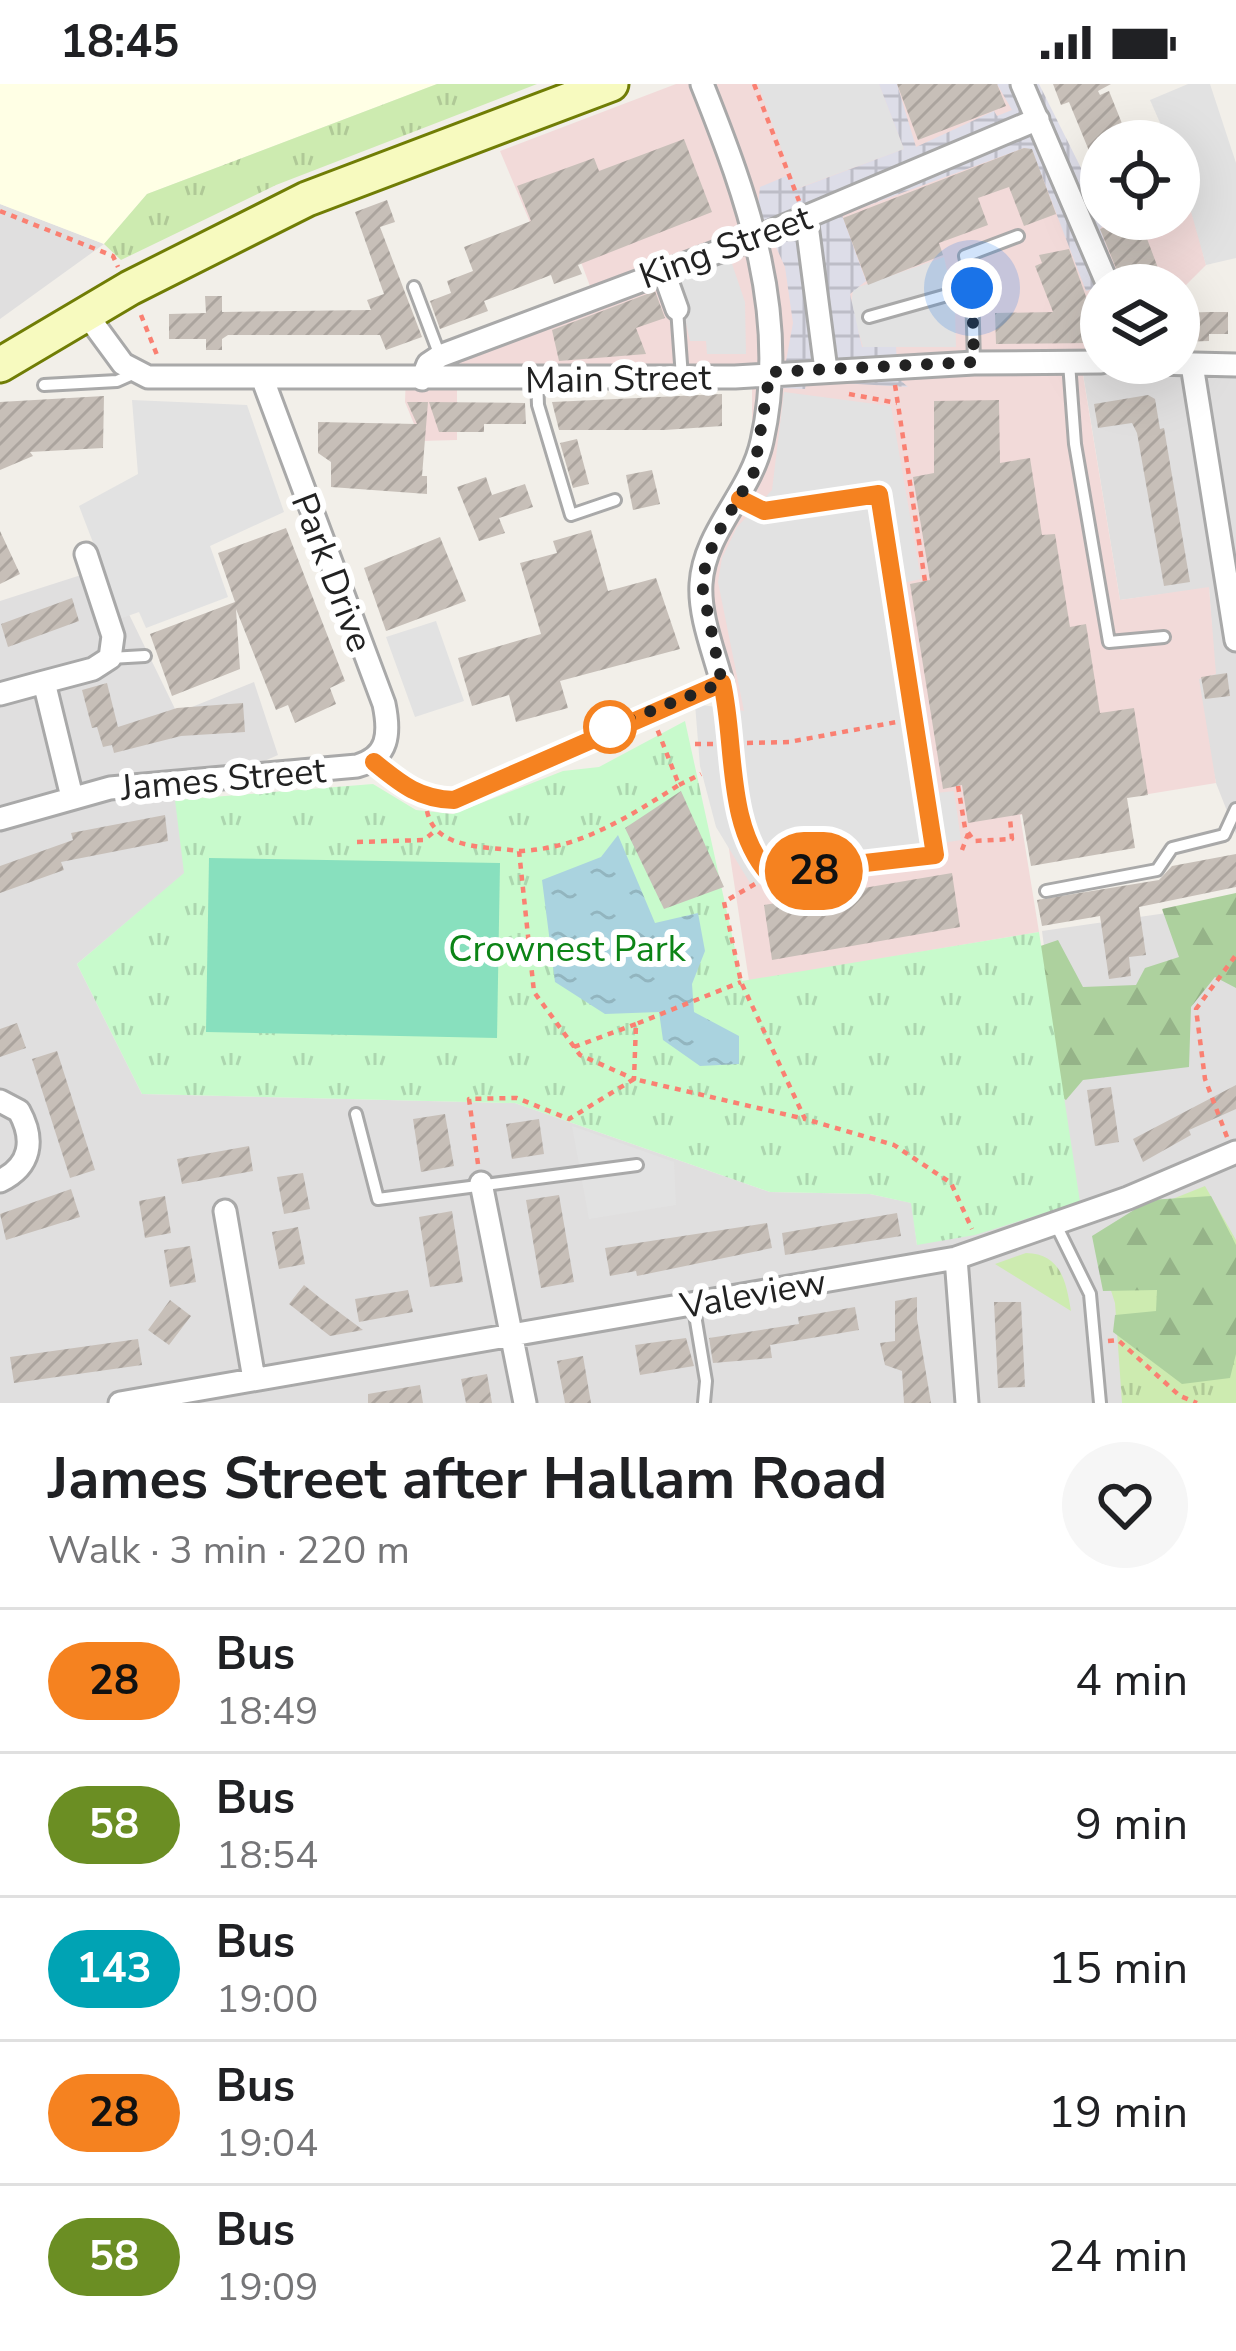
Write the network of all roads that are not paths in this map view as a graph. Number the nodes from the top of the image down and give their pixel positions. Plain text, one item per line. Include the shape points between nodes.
1 (611, 84) edge
2 (702, 84) edge
3 (1022, 84) edge
4 (1038, 119) junction
5 (806, 217) junction
6 (1018, 236) dead end
7 (758, 237) junction
8 (1099, 264) edge
9 (663, 270) junction
10 (414, 287) dead end
11 (972, 288) junction
12 (677, 309) joint
13 (87, 315) junction
14 (869, 317) dead end
15 (440, 356) junction
16 (974, 362) junction
17 (1069, 362) junction
18 (1080, 362) edge
19 (0, 365) edge
20 (1200, 365) edge
21 (1236, 365) edge
22 (826, 370) junction
23 (770, 372) junction
24 (135, 373) junction
25 (682, 377) junction
26 (537, 379) junction
27 (263, 380) junction
28 (422, 380) junction
29 (1195, 384) edge
30 (44, 385) dead end
31 (740, 499) junction
32 (615, 500) dead end
33 (86, 554) dead end
34 (1164, 637) dead end
35 (1236, 640) edge
36 (145, 656) dead end
37 (110, 658) junction
38 (44, 682) junction
39 (722, 683) junction
40 (0, 694) edge
41 (374, 762) junction
42 (72, 797) junction
43 (1236, 809) edge
44 (0, 819) edge
45 (1046, 891) dead end
46 (0, 1101) edge
47 (356, 1114) dead end
48 (1235, 1153) edge
49 (637, 1165) dead end
50 (0, 1181) edge
51 (481, 1184) junction
52 (225, 1211) dead end
53 (1056, 1225) junction
54 (956, 1258) junction
55 (693, 1303) junction
56 (509, 1335) junction
57 (254, 1379) junction
58 (120, 1403) edge
59 (525, 1403) edge
60 (704, 1403) edge
61 (967, 1403) edge
62 (1100, 1403) edge

1 - 13 main road via 307,199
2 - 7 street
3 - 4 street
4 - 5 street, King Street
4 - 8 street
5 - 7 street, King Street
5 - 22 street
6 - 11 lane via 965,256
7 - 9 street, King Street
7 - 23 street
9 - 12 street
9 - 15 street, King Street
10 - 15 lane
11 - 14 lane
11 - 16 lane
12 - 25 lane
13 - 19 main road
13 - 24 street
15 - 28 street
16 - 17 street, Main Street
16 - 22 street, Main Street
17 - 18 street, Main Street
17 - 34 lane via 1108,642
20 - 21 street
22 - 23 street, Main Street
23 - 25 street, Main Street
23 - 31 street via 762,442
24 - 27 street, Main Street
24 - 30 lane, Main Street
25 - 26 street, Main Street
26 - 28 street, Main Street
26 - 32 lane via 571,515
27 - 28 street, Main Street
27 - 41 street, Park Drive via 384,704 389,727
29 - 35 street
31 - 39 street via 701,580
31 - 39 lane via 764,511 879,494 935,855 769,874 746,830
33 - 37 street via 112,636
36 - 37 lane
37 - 38 street
38 - 40 street
38 - 42 street, James Street
39 - 41 lane via 454,800 429,799
41 - 42 street, James Street
42 - 44 street, James Street
43 - 45 lane via 1224,836 1172,848 1156,870
46 - 50 street via 19,1111 30,1139 23,1165
47 - 51 lane via 378,1199
48 - 53 street, Valeview
49 - 51 lane
51 - 56 street
52 - 57 street
53 - 54 street, Valeview
53 - 62 lane via 1090,1294
54 - 55 street, Valeview
54 - 61 street
55 - 56 street, Valeview
55 - 60 lane
56 - 57 street, Valeview
56 - 59 street
57 - 58 street, Valeview

